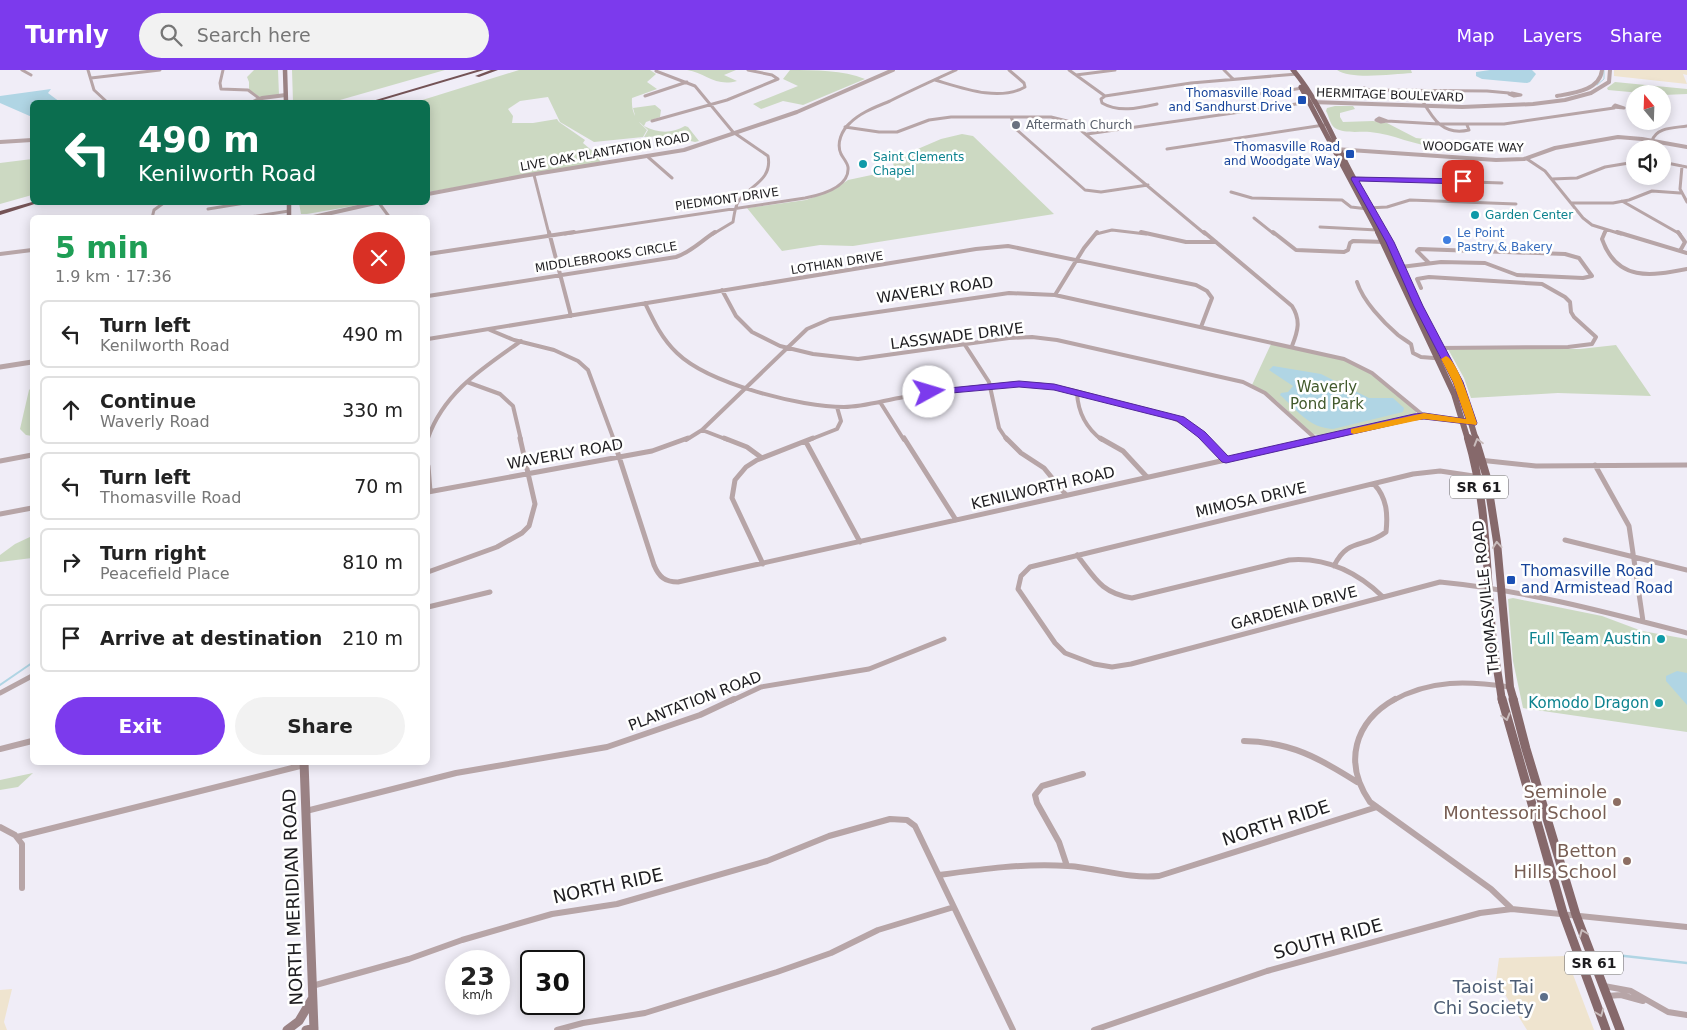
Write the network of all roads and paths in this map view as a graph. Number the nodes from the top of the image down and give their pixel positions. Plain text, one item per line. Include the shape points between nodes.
1 (22, 70) edge
2 (88, 70) edge
3 (160, 70) edge
4 (223, 70) edge
5 (284, 70) edge
6 (482, 70) edge
7 (496, 70) edge
8 (748, 70) edge
9 (892, 70) edge
10 (956, 70) edge
11 (1009, 70) edge
12 (1069, 70) edge
13 (1115, 70) edge
14 (1224, 70) edge
15 (1602, 70) edge
16 (1610, 70) edge
17 (656, 71) edge
18 (1292, 72) edge
19 (31, 75) dead end
20 (1076, 75) junction
21 (91, 78) junction
22 (1233, 79) junction
23 (934, 80) junction
24 (688, 82) junction
25 (1302, 88) junction
26 (1372, 90) dead end
27 (1416, 90) junction
28 (1509, 94) dead end
29 (286, 95) junction
30 (644, 96) dead end
31 (1105, 96) junction
32 (1202, 97) dead end
33 (260, 99) joint
34 (104, 100) edge
35 (286, 100) edge
36 (379, 100) edge
37 (398, 100) edge
38 (1314, 102) junction
39 (710, 104) junction
40 (1156, 104) dead end
41 (1426, 106) junction
42 (1614, 108) dead end
43 (1011, 117) junction
44 (652, 121) dead end
45 (1387, 121) dead end
46 (1438, 124) junction
47 (1467, 124) junction
48 (1320, 125) junction
49 (1327, 125) junction
50 (1687, 126) edge
51 (845, 127) junction
52 (735, 134) junction
53 (1087, 134) junction
54 (30, 140) edge
55 (1644, 140) edge
56 (1652, 140) edge
57 (1, 143) edge
58 (1671, 144) edge
59 (1687, 147) edge
60 (1167, 148) dead end
61 (1336, 148) junction
62 (648, 157) junction
63 (1527, 159) junction
64 (1626, 164) edge
65 (1671, 164) edge
66 (1682, 166) junction
67 (1687, 167) edge
68 (534, 175) junction
69 (672, 178) dead end
70 (1351, 178) junction
71 (1552, 179) junction
72 (1502, 183) dead end
73 (1148, 184) junction
74 (1231, 192) dead end
75 (1680, 192) junction
76 (430, 194) edge
77 (30, 199) edge
78 (1622, 202) junction
79 (1687, 202) edge
80 (30, 204) edge
81 (1516, 204) dead end
82 (1571, 204) junction
83 (160, 205) edge
84 (233, 205) edge
85 (289, 205) edge
86 (371, 205) edge
87 (0, 207) edge
88 (736, 208) junction
89 (208, 209) dead end
90 (1368, 209) junction
91 (289, 211) junction
92 (0, 213) edge
93 (153, 215) edge
94 (263, 215) edge
95 (289, 215) edge
96 (323, 215) edge
97 (1254, 218) dead end
98 (1320, 227) dead end
99 (1377, 230) junction
100 (1606, 230) junction
101 (550, 236) junction
102 (1216, 242) junction
103 (1383, 242) junction
104 (1390, 242) junction
105 (30, 250) edge
106 (1680, 251) junction
107 (1687, 253) edge
108 (0, 254) edge
109 (430, 254) edge
110 (1076, 259) junction
111 (1429, 264) junction
112 (1393, 266) junction
113 (1401, 266) junction
114 (1687, 269) edge
115 (561, 275) junction
116 (1357, 282) dead end
117 (1421, 288) dead end
118 (722, 290) junction
119 (1405, 292) junction
120 (1412, 293) junction
121 (1055, 295) junction
122 (430, 296) edge
123 (645, 303) junction
124 (571, 316) junction
125 (1418, 318) junction
126 (1425, 319) junction
127 (1201, 327) junction
128 (490, 330) junction
129 (430, 340) edge
130 (521, 341) junction
131 (965, 345) junction
132 (1292, 346) junction
133 (787, 347) junction
134 (1432, 348) junction
135 (1440, 348) junction
136 (1438, 359) junction
137 (1446, 359) junction
138 (30, 362) edge
139 (0, 367) edge
140 (467, 382) junction
141 (991, 387) junction
142 (745, 388) junction
143 (1077, 392) junction
144 (880, 402) junction
145 (837, 408) junction
146 (1424, 416) junction
147 (1463, 422) junction
148 (1472, 423) junction
149 (702, 430) junction
150 (430, 433) edge
151 (1316, 439) junction
152 (806, 442) junction
153 (30, 456) edge
154 (620, 456) junction
155 (762, 458) junction
156 (1474, 459) junction
157 (1226, 460) junction
158 (1483, 460) junction
159 (0, 461) edge
160 (1595, 465) junction
161 (1686, 466) edge
162 (528, 474) junction
163 (1477, 476) junction
164 (1147, 477) junction
165 (1487, 478) junction
166 (1374, 484) junction
167 (430, 492) edge
168 (1066, 495) junction
169 (30, 508) edge
170 (0, 514) edge
171 (956, 520) junction
172 (1564, 540) dead end
173 (860, 542) junction
174 (1077, 555) junction
175 (1635, 557) junction
176 (763, 564) junction
177 (1334, 566) junction
178 (1687, 570) edge
179 (430, 571) edge
180 (1023, 572) joint
181 (1490, 589) junction
182 (490, 592) dead end
183 (1500, 592) junction
184 (1383, 597) junction
185 (430, 607) edge
186 (1643, 621) junction
187 (1687, 633) edge
188 (944, 639) dead end
189 (30, 677) edge
190 (1499, 685) junction
191 (1510, 687) junction
192 (0, 693) edge
193 (1244, 741) dead end
194 (30, 742) edge
195 (0, 749) edge
196 (300, 765) edge
197 (304, 765) edge
198 (1083, 774) dead end
199 (1358, 782) junction
200 (1377, 807) junction
201 (306, 811) junction
202 (1533, 812) junction
203 (1545, 814) junction
204 (0, 827) edge
205 (17, 837) junction
206 (1067, 866) junction
207 (939, 875) junction
208 (22, 888) dead end
209 (954, 907) junction
210 (1512, 909) junction
211 (1562, 913) junction
212 (1576, 915) junction
213 (1687, 927) edge
214 (313, 991) junction
215 (1605, 991) junction
216 (1687, 1016) edge
217 (312, 1029) edge
218 (287, 1030) edge
219 (557, 1030) edge
220 (1013, 1030) edge
221 (1094, 1030) edge
222 (1606, 1030) edge
223 (1620, 1030) edge

1 - 19 street
2 - 21 street
3 - 21 street
4 - 33 street via 221,89 248,90
5 - 29 main road
6 - 36 highway
7 - 37 highway
8 - 39 street via 778,79
9 - 52 street, LIVE OAK PLANTATION ROAD via 797,112
10 - 23 street
11 - 23 street via 1024,83 1023,89 978,91
12 - 20 street
13 - 20 street
14 - 22 street
15 - 41 street, HERMITAGE BOULEVARD via 1600,80 1592,86 1561,95 1497,103
16 - 41 street, HERMITAGE BOULEVARD via 1610,79 1605,85 1570,98 1515,106
17 - 24 street, MIDDLEBROOKS CIRCLE
18 - 22 street
18 - 25 main road, THOMASVILLE ROAD / SR 61
18 - 38 main road, THOMASVILLE ROAD / SR 61
20 - 31 street
21 - 34 street via 97,95
22 - 31 street
23 - 51 street via 861,114
24 - 30 street
24 - 39 street, MIDDLEBROOKS CIRCLE via 698,88
25 - 32 street via 1267,94 1231,92
25 - 38 main road, THOMASVILLE ROAD / SR 61
26 - 27 street
27 - 28 street
27 - 41 street
29 - 33 street
29 - 35 main road
31 - 40 street via 1101,99 1102,104 1119,108
38 - 41 street, HERMITAGE BOULEVARD
38 - 48 main road, THOMASVILLE ROAD / SR 61
38 - 49 main road, THOMASVILLE ROAD / SR 61
38 - 53 street
39 - 44 street
39 - 52 street, MIDDLEBROOKS CIRCLE
41 - 46 street
42 - 47 street via 1521,123
43 - 51 street via 945,117 893,132
43 - 53 street via 1061,118
43 - 73 street via 1014,126 1081,188 1094,192
45 - 46 street
46 - 47 street
46 - 47 street via 1447,130 1461,132 1469,130
48 - 49 street
48 - 60 street
48 - 61 main road, THOMASVILLE ROAD / SR 61
49 - 61 main road, THOMASVILLE ROAD / SR 61
50 - 56 street via 1658,132
51 - 88 street, PIEDMONT DRIVE via 839,144 848,171 837,186 811,196
52 - 62 street, LIVE OAK PLANTATION ROAD
52 - 88 street, MIDDLEBROOKS CIRCLE via 760,149 768,156 769,162 763,179 740,200
53 - 73 street
54 - 57 street
55 - 63 street, WOODGATE WAY via 1613,138 1555,148
58 - 59 street, WOODGATE WAY
61 - 63 street, WOODGATE WAY via 1435,157
61 - 70 main road, THOMASVILLE ROAD / SR 61
62 - 68 street, LIVE OAK PLANTATION ROAD
62 - 69 street
63 - 71 street via 1543,168
64 - 71 street via 1605,167 1577,178
65 - 66 street
66 - 67 street
66 - 75 street
68 - 76 street, LIVE OAK PLANTATION ROAD
68 - 101 street
70 - 72 street
70 - 90 main road, THOMASVILLE ROAD / SR 61
71 - 82 street
73 - 102 street
74 - 90 street via 1252,198 1342,200 1351,207
75 - 78 street via 1649,191
75 - 79 street
77 - 87 highway
78 - 82 street
78 - 106 street via 1681,234 1685,242
80 - 92 highway
81 - 90 street via 1410,200
82 - 100 street via 1586,221
83 - 93 street
84 - 89 street
85 - 91 main road
86 - 96 street
88 - 101 street, PIEDMONT DRIVE
88 - 115 street, MIDDLEBROOKS CIRCLE via 731,224 688,253
90 - 99 main road, THOMASVILLE ROAD / SR 61
90 - 104 main road, THOMASVILLE ROAD / SR 61
91 - 94 street
91 - 95 main road
97 - 103 street via 1299,251 1344,252 1353,241
98 - 99 street
99 - 103 main road, THOMASVILLE ROAD / SR 61
100 - 106 street
100 - 114 street via 1602,243 1628,272 1649,276
101 - 109 street, PIEDMONT DRIVE
101 - 115 street
102 - 110 street via 1202,244 1110,230 1095,234
102 - 132 street via 1295,309 1299,325
103 - 104 street
103 - 112 main road, THOMASVILLE ROAD / SR 61
104 - 113 main road, THOMASVILLE ROAD / SR 61
105 - 108 street
106 - 107 street
110 - 118 street, LOTHIAN DRIVE via 1020,247 993,247
110 - 121 street
110 - 127 street, LOTHIAN DRIVE via 1184,281 1205,290 1212,298
111 - 111 street via 1491,264 1517,275 1592,276 1579,258 1570,254 1419,249 1417,251
111 - 113 street
112 - 113 main road
112 - 119 main road, THOMASVILLE ROAD / SR 61
113 - 120 main road, THOMASVILLE ROAD / SR 61
115 - 122 street, MIDDLEBROOKS CIRCLE
115 - 124 street
116 - 136 street via 1359,290 1411,344 1413,353
117 - 135 street via 1417,279 1428,277 1536,283 1565,297 1570,302 1574,317 1596,337 1592,344 1568,347
118 - 123 street, LOTHIAN DRIVE
118 - 133 street, LASSWADE DRIVE via 732,311 747,328
119 - 120 main road
119 - 125 main road, THOMASVILLE ROAD / SR 61
120 - 126 main road, THOMASVILLE ROAD / SR 61
121 - 127 street, WAVERLY ROAD
121 - 133 street, WAVERLY ROAD via 1010,293 840,316 810,327
123 - 124 street, LOTHIAN DRIVE
123 - 142 street via 662,337 679,355 714,376
124 - 128 street, LOTHIAN DRIVE
125 - 126 main road
125 - 134 main road, THOMASVILLE ROAD / SR 61
126 - 135 main road, THOMASVILLE ROAD / SR 61
127 - 132 street, WAVERLY ROAD
128 - 129 street, LOTHIAN DRIVE
128 - 130 street
130 - 140 street
130 - 154 street via 563,354 584,366 590,373
131 - 133 street, LASSWADE DRIVE via 858,360
131 - 141 street
131 - 151 street, LASSWADE DRIVE via 1020,337 1043,338 1231,378 1265,393
132 - 146 street, WAVERLY ROAD via 1358,365
133 - 142 street, WAVERLY ROAD
134 - 135 street
134 - 136 main road, THOMASVILLE ROAD / SR 61
135 - 137 main road, THOMASVILLE ROAD / SR 61
136 - 137 street
136 - 147 main road, THOMASVILLE ROAD / SR 61
137 - 148 main road, THOMASVILLE ROAD / SR 61
138 - 139 street
140 - 150 street via 438,412
140 - 162 street via 492,390 512,406
141 - 143 street via 1036,384
141 - 144 street via 929,392
141 - 168 street via 1003,436 1044,468
142 - 145 street via 795,402
142 - 149 street, WAVERLY ROAD
143 - 157 street via 1180,419 1202,435
143 - 164 street via 1089,428 1100,440 1129,456
144 - 145 street
144 - 171 street
145 - 152 street via 839,427
146 - 147 street
146 - 151 street, KENILWORTH ROAD
147 - 148 street
147 - 156 main road, THOMASVILLE ROAD / SR 61
158 -> 148 main road, THOMASVILLE ROAD / SR 61
149 - 154 street, WAVERLY ROAD via 674,445
149 - 155 street via 747,447
151 - 157 street, KENILWORTH ROAD
152 - 155 street
152 - 173 street
153 - 159 street
154 - 162 street, WAVERLY ROAD
154 - 176 street, KENILWORTH ROAD via 661,578 668,582 684,582
155 - 176 street via 736,476 732,498
156 - 158 street
156 - 163 main road, THOMASVILLE ROAD / SR 61
157 - 164 street, KENILWORTH ROAD
158 - 160 street via 1531,466
158 - 165 main road, THOMASVILLE ROAD / SR 61
160 - 161 street
160 - 175 street via 1629,526
162 - 167 street, WAVERLY ROAD
162 - 179 street via 535,504 530,524 525,530 482,553
163 - 165 street, MIMOSA DRIVE
163 - 166 street, MIMOSA DRIVE via 1432,471
163 - 181 main road, THOMASVILLE ROAD / SR 61 via 1484,514
164 - 168 street, KENILWORTH ROAD
183 -> 165 main road, THOMASVILLE ROAD / SR 61 via 1497,542
166 - 174 street, MIMOSA DRIVE
166 - 177 street via 1386,499 1386,532 1379,538 1345,548
168 - 171 street, KENILWORTH ROAD
169 - 170 street
171 - 173 street, KENILWORTH ROAD
172 - 175 street
173 - 176 street, KENILWORTH ROAD
174 - 177 street via 1102,588 1125,597 1150,594 1297,558
174 - 180 street, MIMOSA DRIVE via 1030,567
175 - 178 street
175 - 186 street
177 - 184 street via 1355,576
180 - 184 street, GARDENIA DRIVE via 1018,580 1018,589 1055,644 1065,653 1112,667
181 - 183 street, GARDENIA DRIVE
181 - 184 street, GARDENIA DRIVE via 1440,582
181 - 190 main road, THOMASVILLE ROAD / SR 61
182 - 185 street
183 - 186 street, GARDENIA DRIVE
183 - 191 main road, THOMASVILLE ROAD / SR 61
186 - 187 street, GARDENIA DRIVE
188 - 201 street, PLANTATION ROAD via 869,670 761,687 700,715 607,747 456,773
189 - 192 street
190 - 191 street
190 - 199 street via 1462,681 1436,684 1410,693 1381,709 1360,732 1355,763
190 -> 202 main road, THOMASVILLE ROAD / SR 61
191 - 203 main road, THOMASVILLE ROAD / SR 61
193 - 199 street via 1282,743 1303,750
194 - 195 street
196 - 205 street
197 - 201 main road, NORTH MERIDIAN ROAD
198 - 206 street via 1042,786 1035,795
199 - 200 street
200 - 206 street, NORTH RIDE via 1159,876 1136,879
200 - 210 street via 1491,889
201 - 214 main road, NORTH MERIDIAN ROAD
202 - 203 main road
202 - 211 main road, THOMASVILLE ROAD / SR 61
203 - 212 main road, THOMASVILLE ROAD / SR 61
204 - 205 street
205 - 208 street via 22,844
206 - 207 street, NORTH RIDE
207 - 209 street
207 - 214 street, NORTH RIDE via 915,826 902,819 890,819 829,836 757,864 617,904 552,914 462,940
209 - 219 street via 878,930 814,960 768,975 645,1013
209 - 220 street
210 - 211 street, SOUTH RIDE
210 - 221 street, SOUTH RIDE via 1480,913 1266,971
211 - 212 street, SOUTH RIDE
211 -> 222 main road, THOMASVILLE ROAD / SR 61
212 - 213 street, SOUTH RIDE
215 -> 212 main road, THOMASVILLE ROAD / SR 61
214 - 217 main road, NORTH MERIDIAN ROAD
214 - 218 main road via 303,1016
215 - 216 street
215 - 223 main road, THOMASVILLE ROAD / SR 61

